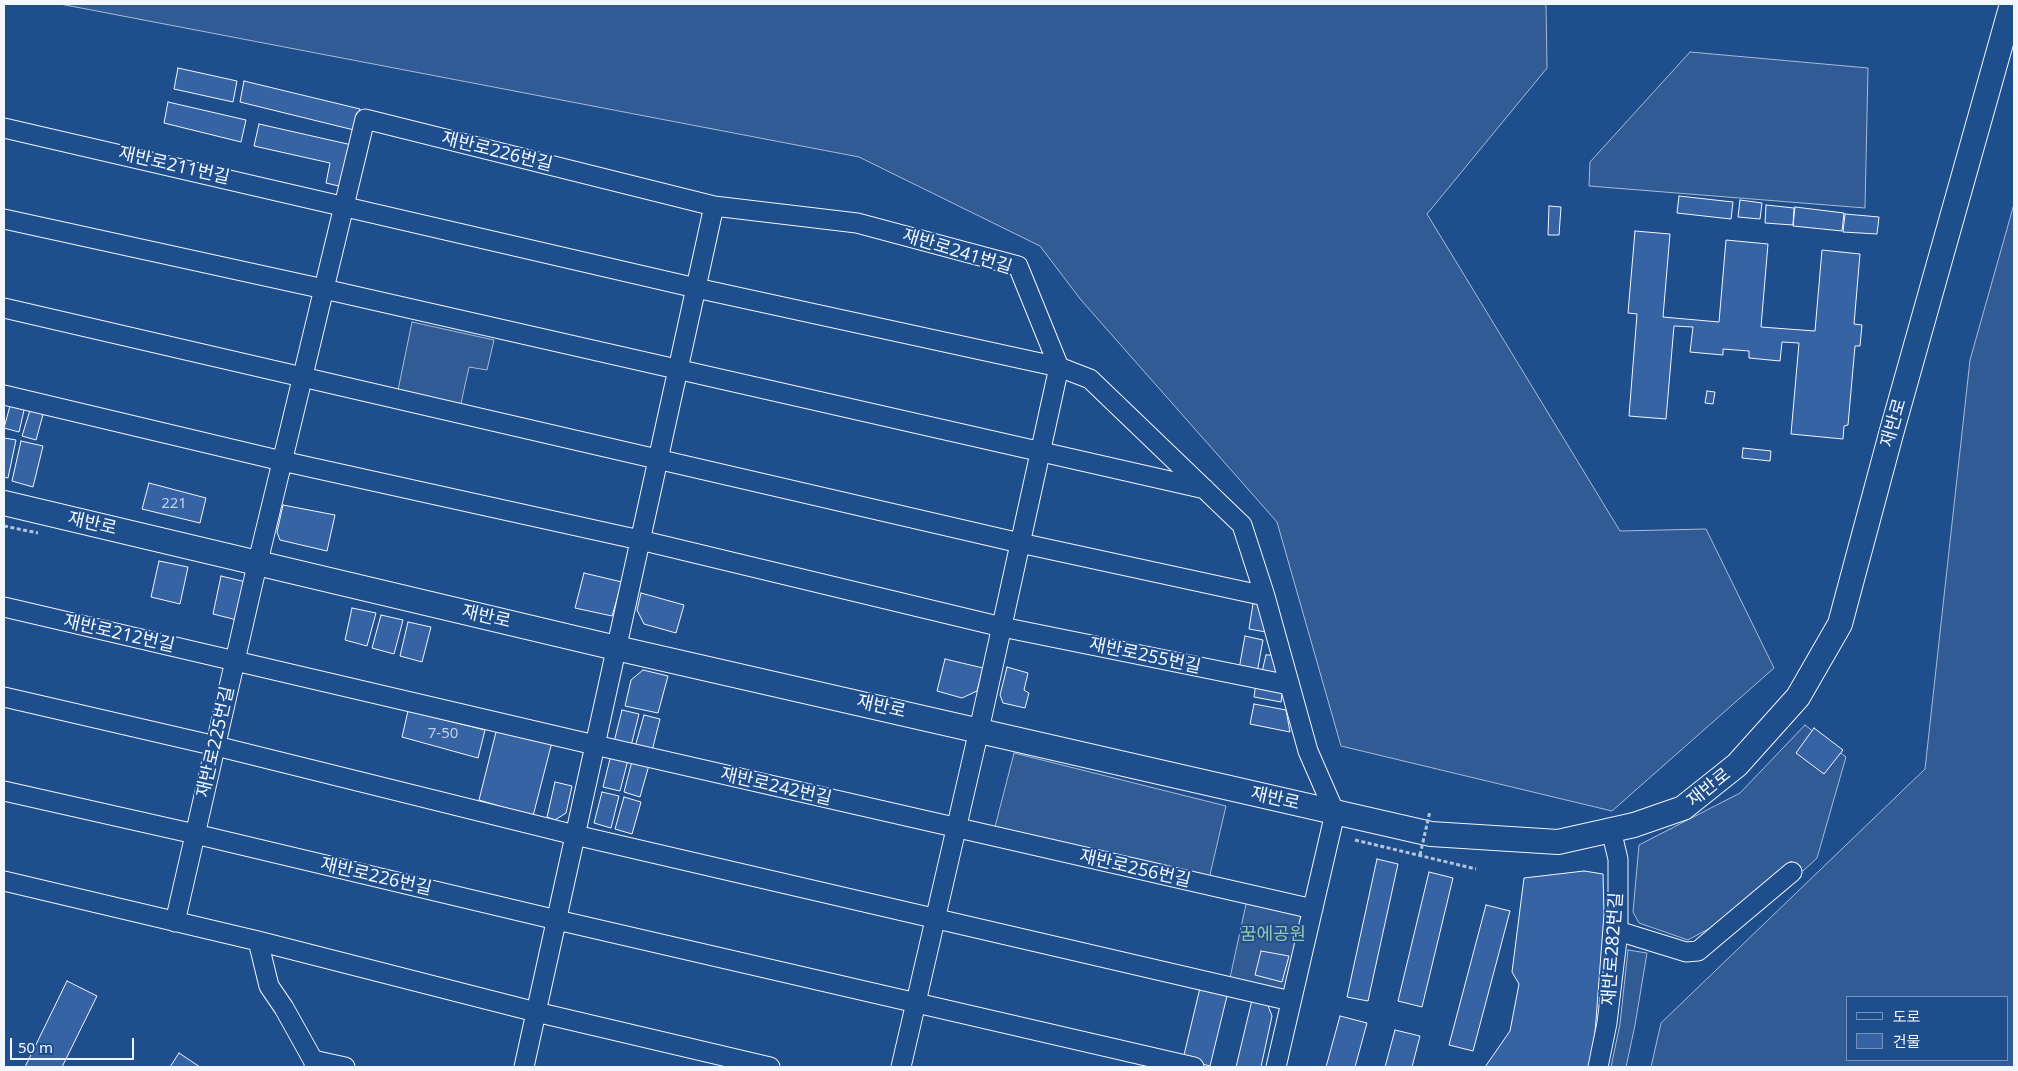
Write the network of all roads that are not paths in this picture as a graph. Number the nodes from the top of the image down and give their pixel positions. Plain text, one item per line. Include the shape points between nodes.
1 (2012, 4) edge
2 (4, 128) edge
3 (344, 205) junction
4 (714, 206) junction
5 (4, 219) edge
6 (696, 288) junction
7 (324, 289) junction
8 (4, 308) edge
9 (1059, 367) junction
10 (678, 369) junction
11 (302, 376) junction
12 (4, 395) edge
13 (1040, 453) junction
14 (658, 458) junction
15 (282, 461) junction
16 (1206, 490) junction
17 (4, 503) edge
18 (640, 540) junction
19 (1020, 543) junction
20 (258, 562) junction
21 (1265, 596) junction
22 (4, 607) edge
23 (1002, 627) junction
24 (616, 648) junction
25 (235, 662) junction
26 (1289, 685) junction
27 (4, 697) edge
28 (980, 730) junction
29 (595, 745) junction
30 (216, 746) junction
31 (4, 791) edge
32 (1335, 813) junction
33 (957, 828) junction
34 (1611, 830) junction
35 (195, 834) junction
36 (575, 835) junction
37 (1792, 872) dead end
38 (4, 881) edge
39 (1313, 910) junction
40 (936, 919) junction
41 (557, 920) junction
42 (175, 922) junction
43 (1618, 931) junction
44 (258, 940) junction
45 (1291, 1001) junction
46 (916, 1003) junction
47 (536, 1012) junction
48 (314, 1064) edge
49 (345, 1067) edge
50 (524, 1067) edge
51 (770, 1067) edge
52 (901, 1067) edge
53 (1194, 1067) edge
54 (1276, 1067) edge
55 (1598, 1067) edge

1 - 34 main road, 재반로 via 1840,624 1798,697 1738,765 1683,808
2 - 3 street, 재반로211번길
3 - 4 street, 재반로226번길 via 365,120
3 - 6 street
3 - 7 street, 재반로226번길
4 - 6 street
4 - 9 street, 재반로241번길 via 857,223 1018,266
5 - 7 street
6 - 9 street
6 - 10 street
7 - 10 street
7 - 11 street, 재반로226번길
8 - 11 street
9 - 13 street
9 - 16 street via 1090,378
10 - 13 street
10 - 14 street
11 - 14 street
11 - 15 street, 재반로226번길
12 - 15 street
13 - 16 street
13 - 19 street
14 - 18 street
14 - 19 street
15 - 18 street
15 - 20 street, 재반로226번길
16 - 21 street via 1242,525
17 - 20 main road, 재반로
18 - 23 street
18 - 24 street
19 - 21 street
19 - 23 street
20 - 24 main road, 재반로
20 - 25 street, 재반로225번길
21 - 26 street
22 - 25 street, 재반로212번길
23 - 26 street, 재반로255번길
23 - 28 street
24 - 28 main road, 재반로
24 - 29 street
25 - 29 street
25 - 30 street, 재반로225번길
26 - 32 street via 1308,751
27 - 30 street
28 - 32 main road, 재반로
28 - 33 street
29 - 33 street, 재반로242번길
29 - 36 street
30 - 35 street, 재반로225번길
30 - 36 street
31 - 35 street
32 - 34 main road, 재반로 via 1431,834 1558,842
32 - 39 street
33 - 39 street, 재반로256번길
33 - 40 street
34 - 43 street, 재반로282번길 via 1618,859
35 - 41 street, 재반로226번길
35 - 42 street, 재반로225번길
36 - 40 street
36 - 41 street
37 - 43 street via 1698,951 1686,952
38 - 42 street
39 - 45 street
40 - 45 street
40 - 46 street
41 - 46 street
41 - 47 street
42 - 44 street
43 - 55 street, 재반로282번길 via 1607,1023
44 - 47 street
44 - 48 street via 269,986
45 - 54 street
46 - 52 street
46 - 53 street
47 - 50 street
47 - 51 street
48 - 49 street

